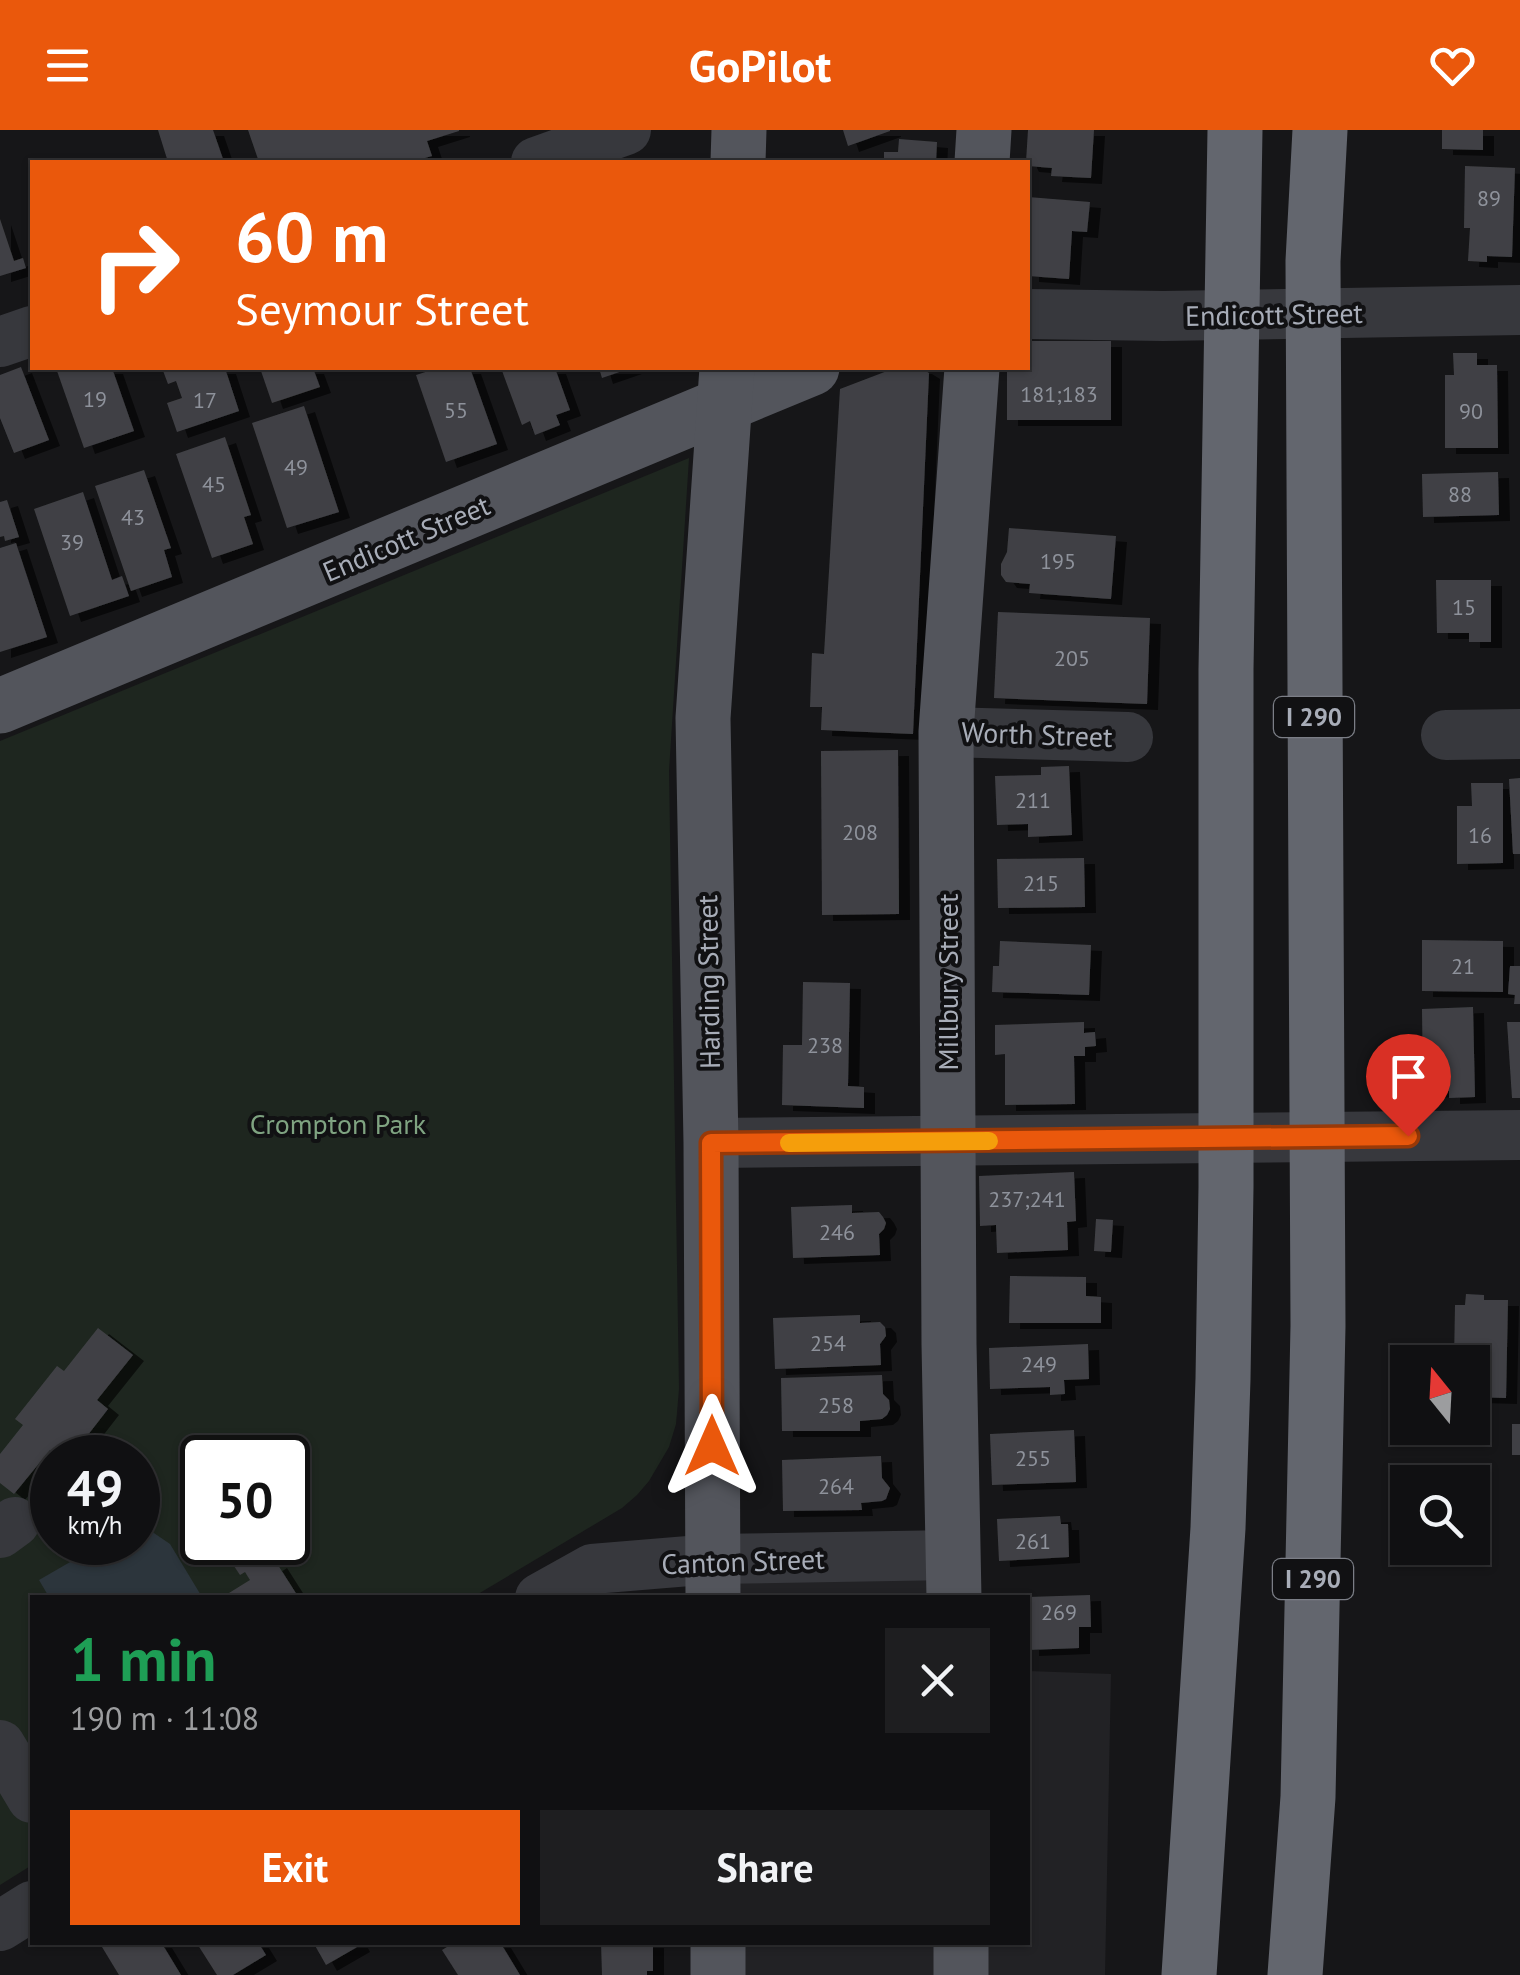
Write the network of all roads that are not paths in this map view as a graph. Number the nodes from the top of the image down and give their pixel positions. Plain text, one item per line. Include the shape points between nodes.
1 (626, 130) edge
2 (740, 130) edge
3 (984, 130) edge
4 (1236, 130) edge
5 (1320, 130) edge
6 (1332, 130) edge
7 (560, 147) edge
8 (738, 160) edge
9 (982, 160) edge
10 (1313, 261) junction
11 (1520, 310) edge
12 (1030, 314) edge
13 (30, 332) edge
14 (0, 342) edge
15 (802, 370) edge
16 (972, 370) edge
17 (726, 386) edge
18 (0, 706) edge
19 (946, 732) junction
20 (1520, 734) edge
21 (1446, 735) dead end
22 (1128, 737) dead end
23 (1520, 1135) edge
24 (948, 1141) junction
25 (711, 1143) junction
26 (953, 1576) edge
27 (713, 1578) edge
28 (545, 1595) edge
29 (0, 1745) edge
30 (30, 1795) edge
31 (30, 1907) edge
32 (0, 1926) edge
33 (718, 1945) edge
34 (961, 1945) edge
35 (1189, 1969) edge
36 (718, 1975) edge
37 (960, 1975) edge
38 (1295, 1975) edge

1 - 7 street
2 - 8 main road
3 - 9 main road
4 - 35 highway via 1218,1528
5 - 10 highway, I 290
6 - 10 highway
10 - 38 highway, I 290 via 1318,1326 1308,1797
11 - 12 street, Endicott Street
13 - 14 street
15 - 17 main road, Endicott Street
16 - 19 main road, Millbury Street
17 - 18 main road, Endicott Street
17 - 25 main road, Harding Street via 703,718
19 - 22 street, Worth Street
19 - 24 main road, Millbury Street
20 - 21 street
23 - 24 street
24 - 25 street
24 - 26 main road, Millbury Street
25 - 27 main road, Harding Street
26 - 27 street, Canton Street
27 - 28 street, Canton Street via 592,1569
29 - 30 street
31 - 32 street
33 - 36 main road
34 - 37 main road

